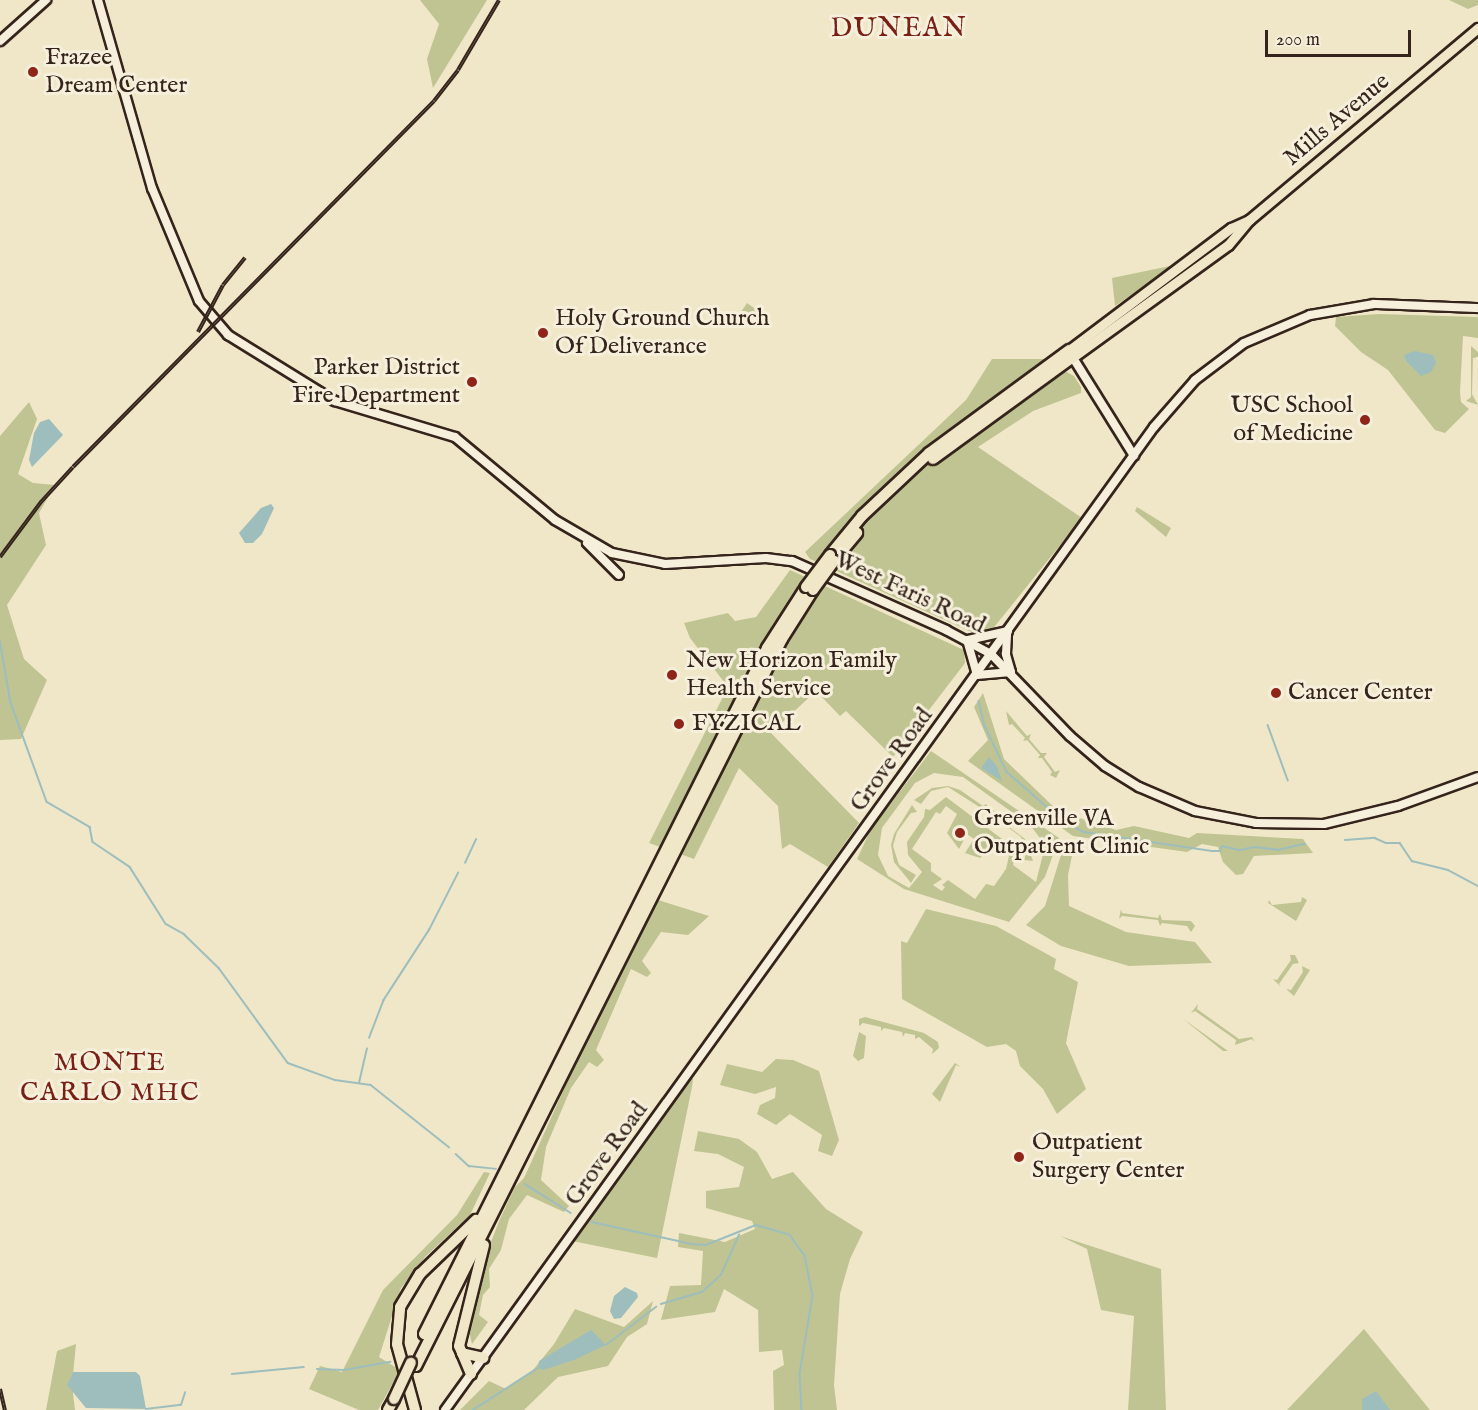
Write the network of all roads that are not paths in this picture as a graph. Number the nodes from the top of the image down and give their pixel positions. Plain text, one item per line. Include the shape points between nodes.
1 (46, 0) edge
2 (98, 0) edge
3 (1478, 28) edge
4 (0, 41) edge
5 (1478, 308) edge
6 (1071, 354) junction
7 (1134, 456) junction
8 (584, 539) junction
9 (619, 575) dead end
10 (1008, 631) junction
11 (967, 640) junction
12 (991, 654) junction
13 (1011, 672) junction
14 (977, 675) junction
15 (1478, 777) edge
16 (489, 1213) junction
17 (462, 1353) junction
18 (483, 1358) junction
19 (471, 1374) junction
20 (396, 1403) edge
21 (388, 1410) edge
22 (415, 1410) edge
23 (445, 1410) edge

1 - 4 main road
2 - 8 main road, West Faris Road via 152,188 199,301 228,335 350,408 423,425 455,437
3 - 6 main road, Mills Avenue via 1249,220 1231,228
5 - 7 main road, Grove Road via 1353,307 1310,315 1265,332 1216,360 1197,377
6 - 7 main road
6 - 16 highway, bridge via 937,456 870,517 809,588
7 - 10 main road, Grove Road
8 - 9 main road
8 - 11 main road, West Faris Road via 620,555 665,564 766,558 792,561
10 - 11 main road
10 - 12 main road, Grove Road
10 - 13 main road via 1006,654
11 - 12 main road, West Faris Road
11 - 14 main road
12 - 13 main road, West Faris Road
12 - 14 main road, Grove Road
13 - 14 main road
13 - 15 main road, West Faris Road via 1070,736 1105,766 1159,797 1217,817 1273,825 1336,822
14 - 18 main road, Grove Road
16 - 17 highway via 459,1346
16 - 20 highway
16 - 22 highway via 420,1274 400,1307 398,1344
17 - 18 highway
17 - 19 highway
18 - 19 main road, Grove Road
19 - 23 main road, Grove Road
20 - 21 highway

